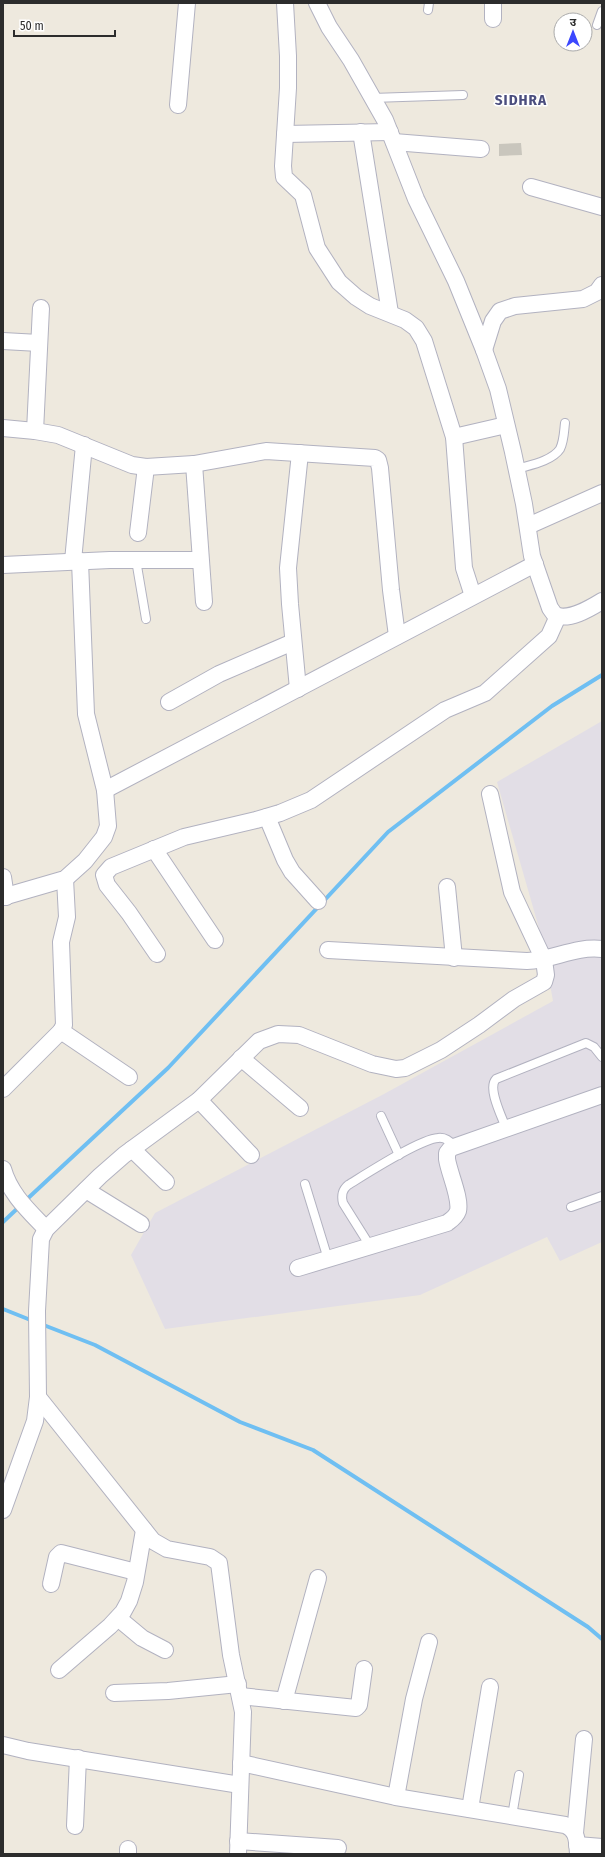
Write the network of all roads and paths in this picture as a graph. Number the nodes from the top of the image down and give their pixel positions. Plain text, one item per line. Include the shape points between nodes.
1 (187, 3) edge
2 (285, 3) edge
3 (317, 3) edge
4 (602, 11) edge
5 (597, 25) dead end
6 (463, 95) dead end
7 (372, 98) junction
8 (178, 105) dead end
9 (361, 132) junction
10 (285, 134) junction
11 (392, 137) junction
12 (481, 149) dead end
13 (531, 187) dead end
14 (602, 207) edge
15 (602, 285) edge
16 (40, 308) dead end
17 (390, 313) junction
18 (3, 341) edge
19 (39, 343) junction
20 (484, 350) junction
21 (565, 423) dead end
22 (506, 425) junction
23 (3, 428) edge
24 (35, 430) junction
25 (454, 437) junction
26 (84, 445) junction
27 (300, 453) junction
28 (194, 464) junction
29 (146, 467) junction
30 (517, 469) junction
31 (602, 493) edge
32 (528, 526) junction
33 (138, 533) dead end
34 (136, 560) junction
35 (200, 560) junction
36 (76, 561) junction
37 (535, 564) junction
38 (3, 565) edge
39 (473, 596) junction
40 (204, 602) dead end
41 (602, 602) edge
42 (558, 616) junction
43 (146, 619) dead end
44 (397, 636) junction
45 (293, 642) junction
46 (298, 689) junction
47 (169, 702) dead end
48 (105, 790) junction
49 (490, 794) dead end
50 (267, 817) junction
51 (154, 849) junction
52 (3, 877) edge
53 (65, 879) junction
54 (447, 886) dead end
55 (5, 897) edge
56 (318, 901) dead end
57 (215, 940) dead end
58 (602, 949) edge
59 (328, 950) dead end
60 (157, 954) dead end
61 (454, 958) junction
62 (544, 960) junction
63 (61, 1031) junction
64 (241, 1058) junction
65 (602, 1058) edge
66 (129, 1077) dead end
67 (3, 1089) edge
68 (602, 1095) edge
69 (199, 1100) junction
70 (300, 1108) dead end
71 (381, 1116) dead end
72 (506, 1128) junction
73 (454, 1146) junction
74 (132, 1149) junction
75 (251, 1155) dead end
76 (399, 1155) junction
77 (3, 1169) edge
78 (166, 1182) dead end
79 (305, 1184) dead end
80 (6, 1186) edge
81 (86, 1190) junction
82 (602, 1196) edge
83 (571, 1207) dead end
84 (141, 1224) dead end
85 (46, 1228) junction
86 (370, 1246) junction
87 (328, 1259) junction
88 (298, 1268) dead end
89 (38, 1397) junction
90 (3, 1510) edge
91 (144, 1530) junction
92 (136, 1572) junction
93 (318, 1578) dead end
94 (51, 1584) dead end
95 (118, 1618) junction
96 (429, 1642) dead end
97 (165, 1650) dead end
98 (364, 1669) dead end
99 (59, 1670) dead end
100 (490, 1687) dead end
101 (239, 1690) junction
102 (114, 1692) dead end
103 (284, 1701) junction
104 (584, 1739) dead end
105 (3, 1745) edge
106 (78, 1758) junction
107 (241, 1763) junction
108 (519, 1775) dead end
109 (240, 1785) junction
110 (396, 1797) junction
111 (470, 1809) junction
112 (512, 1816) junction
113 (75, 1826) dead end
114 (577, 1844) edge
115 (602, 1847) edge
116 (238, 1848) edge
117 (338, 1848) dead end

1 - 8 street
2 - 10 street via 288,56
3 - 7 street
4 - 5 lane
6 - 7 lane
7 - 11 street
9 - 10 street
9 - 11 street
9 - 17 street
10 - 17 street via 284,177 303,195 317,248 323,259 346,289 370,306
11 - 12 street
11 - 20 street via 416,199 456,281
13 - 14 street
15 - 20 street via 597,292 583,299 516,306 500,311 492,321
16 - 19 street
17 - 25 street via 405,320 420,334
18 - 19 street
19 - 24 street
20 - 22 street via 498,389
21 - 30 lane via 562,444 556,453
22 - 25 street
22 - 30 street
23 - 24 street
24 - 26 street
25 - 39 street via 464,568
26 - 29 street via 132,465
26 - 36 street
27 - 28 street via 256,452
27 - 44 street via 372,457 378,460
27 - 45 street via 288,568
28 - 29 street
28 - 35 street
29 - 33 street
30 - 32 street
31 - 32 street
32 - 37 street
34 - 35 street
34 - 36 street
34 - 43 lane
35 - 40 street
36 - 38 street
36 - 48 street via 86,714
37 - 39 street
37 - 42 street via 550,608
39 - 44 street
41 - 42 street via 575,614
42 - 50 street via 549,636 485,693 445,710 310,800
44 - 46 street
45 - 46 street
45 - 47 street via 219,674
46 - 48 street
48 - 53 street via 108,826 104,837 85,861
49 - 62 street via 512,892
50 - 51 street via 184,837
50 - 56 street via 292,872
51 - 57 street
51 - 60 street via 111,867 104,875 107,885 130,913
52 - 55 street
53 - 55 street
53 - 63 street via 67,907 61,942 64,1020
54 - 61 street
58 - 62 street via 582,948
59 - 61 street
61 - 62 street
62 - 64 street via 546,975 542,983 514,999 441,1050 405,1068 396,1069 372,1064 292,1033 278,1034 259,1041
63 - 66 street
63 - 67 street
64 - 69 street
64 - 70 street
65 - 72 lane via 594,1047 586,1043 496,1079 492,1089
68 - 72 street
69 - 74 street
69 - 75 street
71 - 76 lane
72 - 73 street
73 - 76 lane via 449,1140 438,1138
73 - 86 street via 448,1150 446,1156 458,1204 458,1212 454,1218
74 - 78 street
74 - 81 street
76 - 86 lane via 348,1185 342,1192 343,1203
77 - 80 street
79 - 87 lane
80 - 85 street
81 - 84 street
81 - 85 street
82 - 83 lane
85 - 89 street via 40,1245 37,1312
86 - 87 street
87 - 88 street
89 - 90 street via 35,1421
89 - 91 street
91 - 92 street
91 - 101 street via 153,1541 167,1549 210,1557 219,1563 227,1631
92 - 94 street via 61,1553 57,1557
92 - 95 street via 130,1601
93 - 103 street
95 - 97 street via 142,1638
95 - 99 street
96 - 110 street via 414,1699
98 - 103 street via 359,1705 356,1708
100 - 111 street
101 - 102 street
101 - 103 street
101 - 107 street via 243,1712
104 - 114 street
105 - 106 street
106 - 109 street
106 - 113 street
107 - 109 street
107 - 110 street
108 - 112 lane
109 - 116 street
110 - 111 street
111 - 112 street
112 - 114 street via 565,1824 571,1828
114 - 115 street
116 - 117 street

